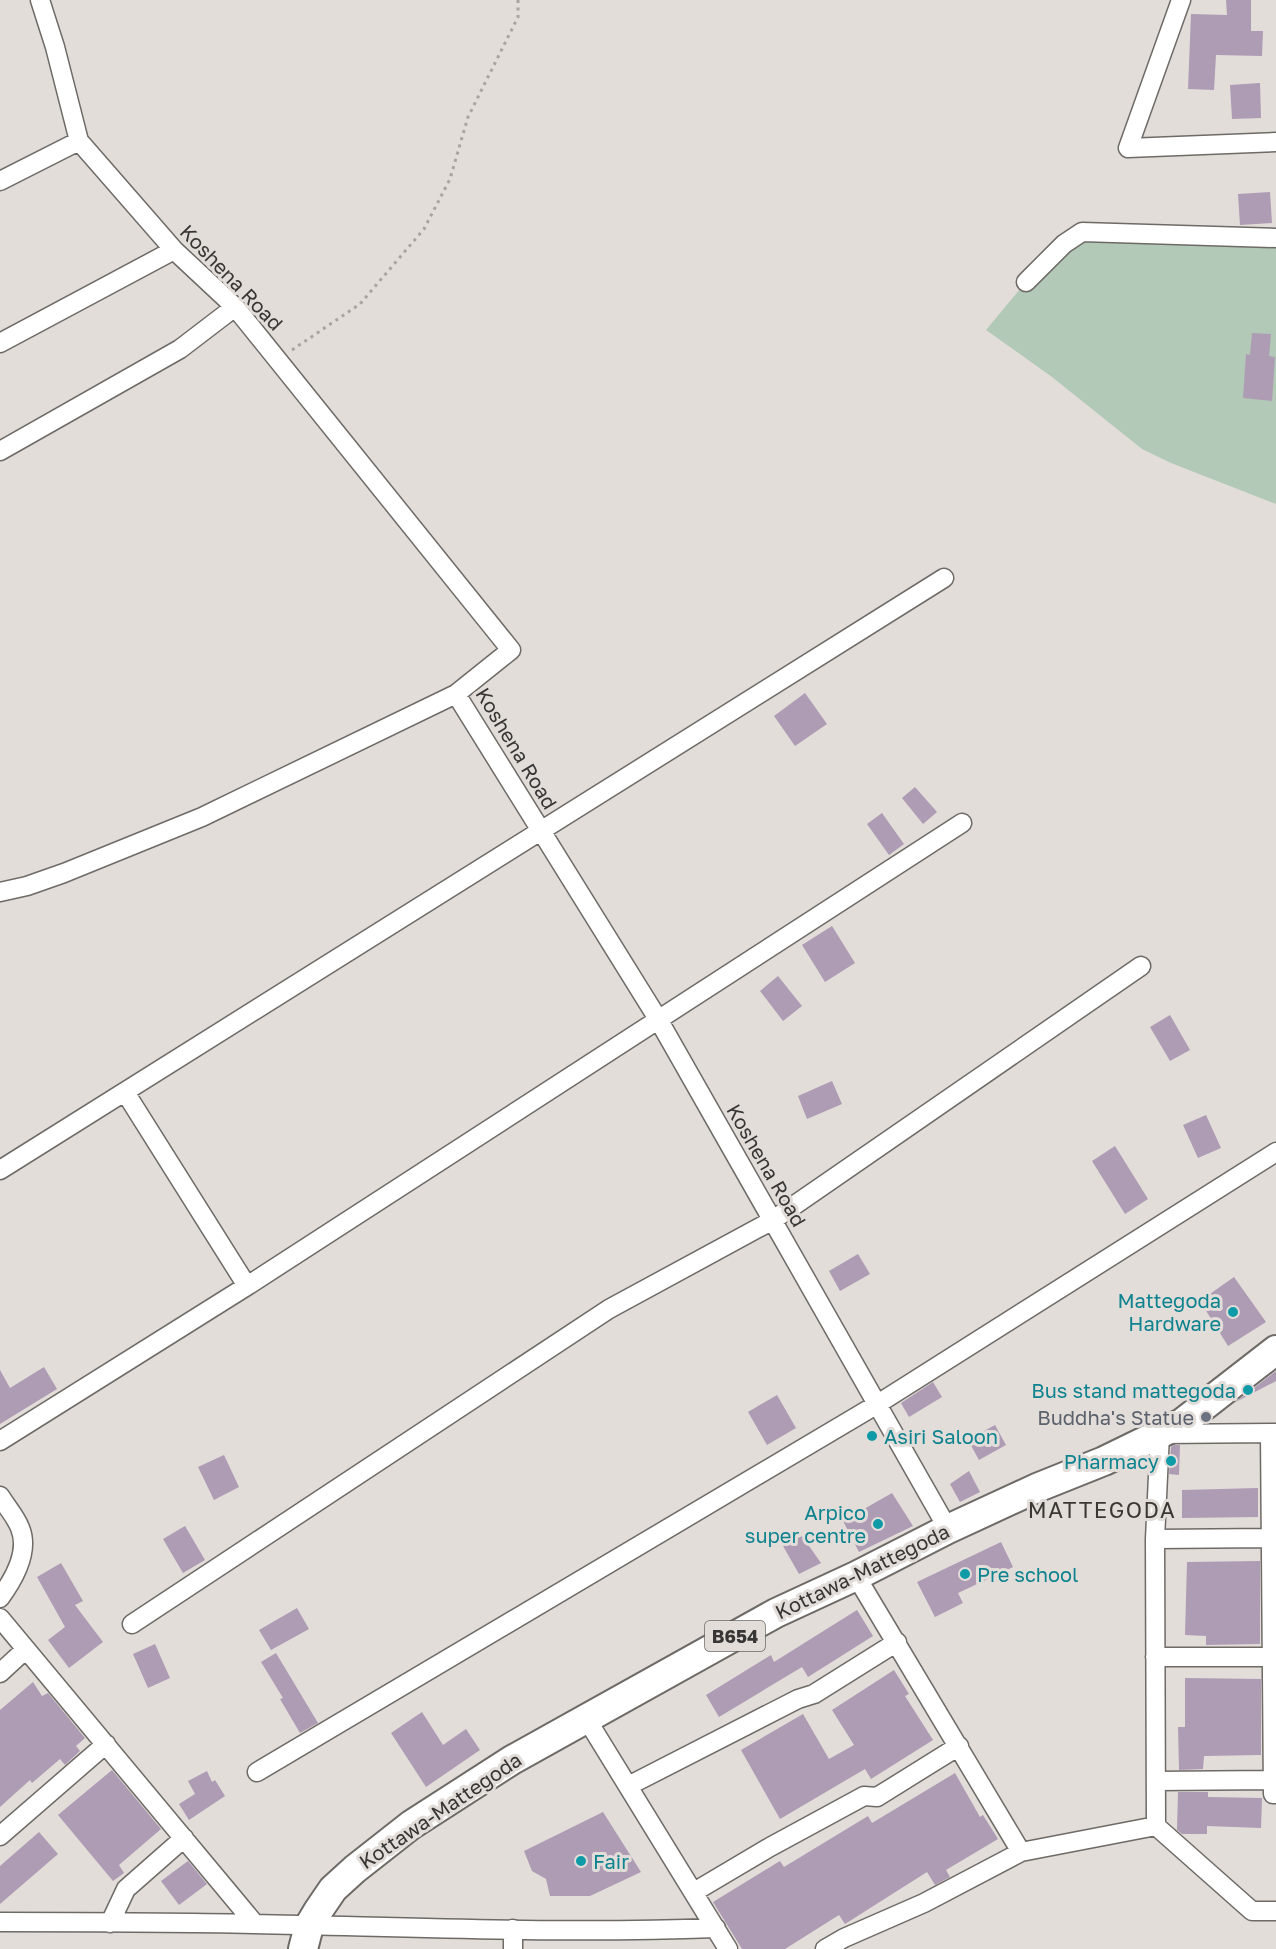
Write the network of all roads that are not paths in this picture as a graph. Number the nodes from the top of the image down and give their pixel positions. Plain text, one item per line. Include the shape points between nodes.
1 (40, 0) edge
2 (1181, 0) edge
3 (79, 141) junction
4 (1276, 142) edge
5 (0, 180) edge
6 (1276, 238) edge
7 (174, 250) junction
8 (1026, 282) dead end
9 (235, 306) junction
10 (0, 343) edge
11 (0, 451) edge
12 (944, 578) dead end
13 (456, 694) junction
14 (962, 823) dead end
15 (542, 831) junction
16 (0, 892) edge
17 (1141, 966) dead end
18 (658, 1019) junction
19 (125, 1092) junction
20 (1276, 1152) edge
21 (0, 1170) edge
22 (772, 1220) junction
23 (247, 1286) junction
24 (1276, 1350) edge
25 (876, 1405) junction
26 (1160, 1434) junction
27 (1273, 1434) edge
28 (0, 1441) edge
29 (0, 1496) edge
30 (948, 1529) junction
31 (1270, 1538) junction
32 (1155, 1539) junction
33 (1273, 1562) edge
34 (856, 1576) junction
35 (0, 1598) edge
36 (0, 1617) edge
37 (132, 1624) dead end
38 (897, 1642) junction
39 (26, 1649) junction
40 (1155, 1657) junction
41 (1272, 1657) junction
42 (0, 1673) edge
43 (1274, 1679) edge
44 (586, 1718) junction
45 (106, 1744) junction
46 (959, 1746) junction
47 (257, 1772) dead end
48 (1156, 1781) junction
49 (628, 1786) junction
50 (1274, 1787) edge
51 (1156, 1826) junction
52 (0, 1836) edge
53 (184, 1838) junction
54 (1021, 1852) junction
55 (693, 1892) junction
56 (1276, 1911) edge
57 (0, 1922) edge
58 (110, 1923) junction
59 (255, 1924) junction
60 (716, 1928) junction
61 (513, 1929) junction
62 (306, 1938) edge
63 (629, 1940) edge
64 (513, 1949) edge
65 (728, 1949) edge
66 (825, 1949) edge

1 - 3 street, Koshena Road
2 - 4 street via 1128,148
3 - 5 street
3 - 7 street, Koshena Road
6 - 8 street via 1082,232 1064,244
7 - 9 street, Koshena Road
7 - 10 street
9 - 11 street via 180,349
9 - 13 street, Koshena Road via 511,650
12 - 15 street
13 - 15 street, Koshena Road
13 - 16 street via 202,817 64,873
14 - 18 street
15 - 18 street, Koshena Road
15 - 19 street
17 - 22 street
18 - 22 street, Koshena Road
18 - 23 street
19 - 21 street
19 - 23 street
20 - 25 street
22 - 25 street, Koshena Road
22 - 37 street via 609,1309
23 - 28 street
24 - 26 main road, Kottawa-Mattegoda / B654 via 1182,1423
25 - 30 street, Koshena Road
25 - 47 street
26 - 27 street
26 - 30 main road, Kottawa-Mattegoda / B654
26 - 32 street
27 - 31 street
29 - 35 street via 20,1528 25,1548 11,1583
30 - 34 main road, Kottawa-Mattegoda / B654
31 - 32 street
31 - 33 street
32 - 40 street
33 - 41 street
34 - 38 street
34 - 44 main road, Kottawa-Mattegoda / B654 via 776,1613
36 - 39 street
38 - 46 street
38 - 49 street via 814,1694
39 - 42 street
39 - 45 street
40 - 41 street
40 - 48 street
41 - 43 street
43 - 50 street
44 - 49 street
44 - 62 main road, Kottawa-Mattegoda / B654 via 411,1825 333,1888
45 - 52 street
45 - 53 street
46 - 54 street
46 - 55 street via 877,1797 864,1796
48 - 50 street
48 - 51 street
49 - 55 street
51 - 54 street
51 - 56 street via 1252,1911
53 - 58 street via 126,1889
53 - 59 street
54 - 66 street
55 - 60 street
57 - 58 street
58 - 59 street
59 - 62 street
60 - 63 street
60 - 65 street
61 - 62 street
61 - 63 street
61 - 64 street

